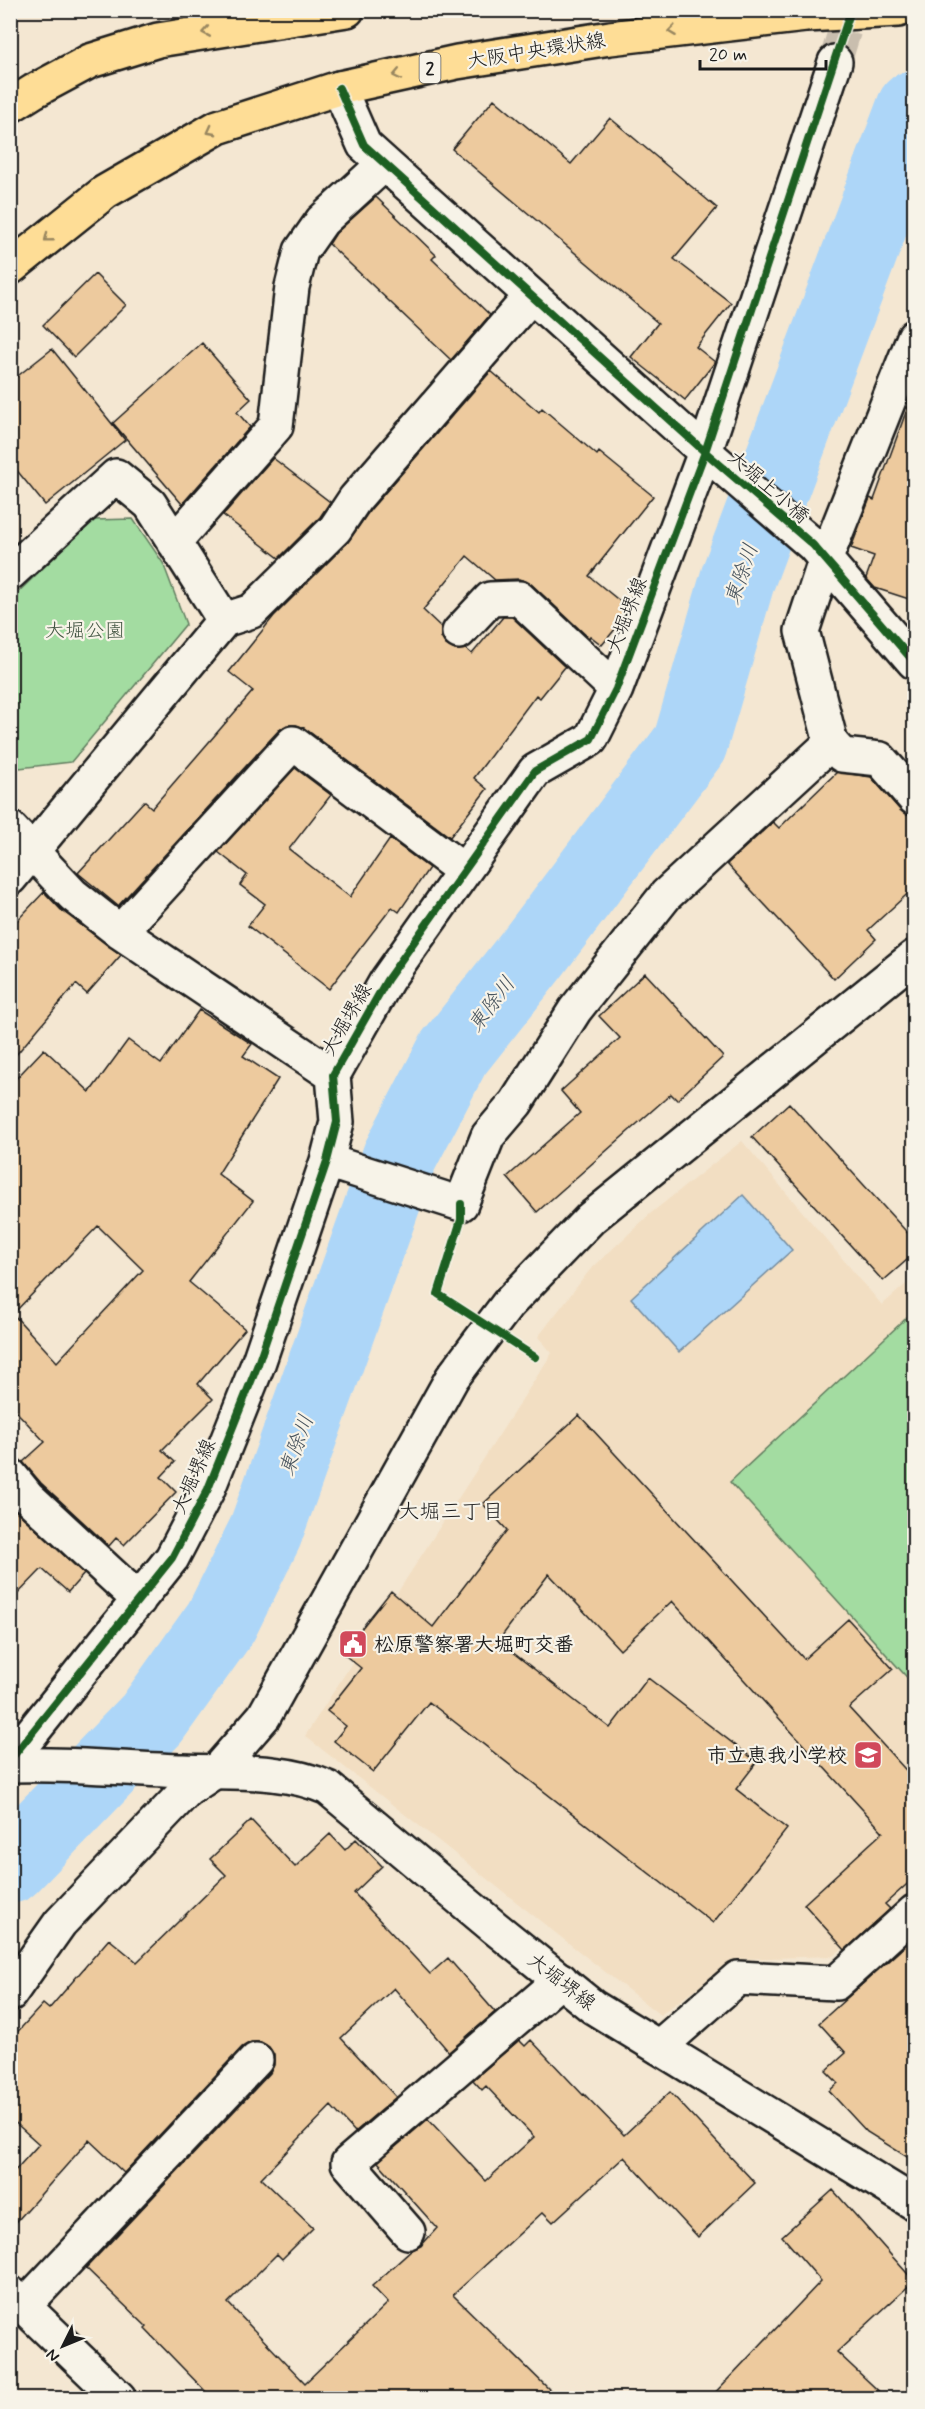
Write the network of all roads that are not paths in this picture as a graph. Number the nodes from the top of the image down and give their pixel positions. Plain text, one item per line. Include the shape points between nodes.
1 (347, 10) edge
2 (898, 10) edge
3 (835, 62) tunnel mouth
4 (339, 88) junction
5 (10, 106) edge
6 (384, 164) junction
7 (10, 268) edge
8 (531, 296) junction
9 (913, 344) edge
10 (705, 452) junction
11 (174, 542) junction
12 (820, 551) junction
13 (10, 573) edge
14 (224, 620) junction
15 (459, 632) dead end
16 (915, 662) edge
17 (616, 689) junction
18 (831, 743) junction
19 (915, 798) edge
20 (21, 840) edge
21 (464, 871) junction
22 (10, 878) edge
23 (120, 932) junction
24 (915, 957) edge
25 (333, 1075) junction
26 (327, 1161) junction
27 (10, 1475) edge
28 (139, 1600) junction
29 (16, 1763) edge
30 (201, 1771) junction
31 (915, 1912) edge
32 (561, 1980) junction
33 (10, 1994) edge
34 (659, 2047) junction
35 (256, 2060) dead end
36 (915, 2203) edge
37 (408, 2232) dead end
38 (17, 2300) edge
39 (119, 2398) edge

1 -> 5 main road via 158,40 90,61
2 -> 4 main road, 大阪中央環状線 / 2 via 806,15 610,38 457,62
3 - 10 street, 大堀堺線
4 - 6 street, 大堀上小橋 via 364,145
4 -> 7 main road, 大阪中央環状線 / 2 via 218,127 105,192
6 - 8 street, 大堀上小橋
6 - 11 street via 322,221 301,250 292,287 276,426
8 - 10 street, 大堀上小橋
8 - 14 street via 355,499 335,529 252,611
9 - 12 street
10 - 12 street, 大堀上小橋
10 - 17 street, 大堀堺線
11 - 13 street via 150,504 116,476
11 - 14 street
12 - 16 street, 大堀上小橋
12 - 18 street via 802,631
14 - 20 street
15 - 17 street via 490,599 519,598
17 - 21 street, 大堀堺線 via 591,739 535,771
18 - 19 street via 842,755 880,759
18 - 26 street via 666,895 575,1010 516,1103 488,1136 461,1204
20 - 22 street
20 - 23 street via 73,895
21 - 23 street via 293,743
21 - 25 street, 大堀堺線 via 387,980
23 - 25 street
24 - 30 street via 591,1218 508,1304 452,1378 264,1716
25 - 26 street, 大堀堺線 via 336,1122
26 - 28 street, 大堀堺線 via 258,1364 208,1489 172,1558
27 - 28 street via 27,1496
28 - 29 street, 大堀堺線
29 - 30 street, 大堀堺線
30 - 32 street, 大堀堺線 via 309,1779 328,1788
30 - 33 street via 60,1923
31 - 34 street via 836,1983 738,1978
32 - 34 street, 大堀堺線 via 593,2007
32 - 37 street via 348,2163
34 - 36 street, 大堀堺線
35 - 38 street
38 - 39 street

